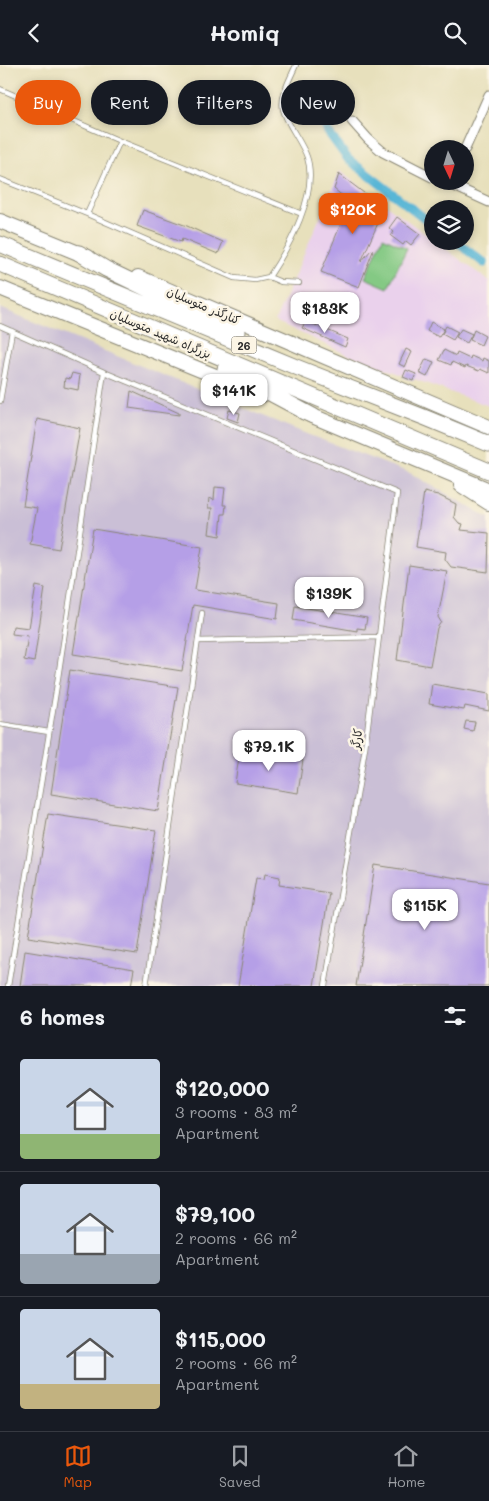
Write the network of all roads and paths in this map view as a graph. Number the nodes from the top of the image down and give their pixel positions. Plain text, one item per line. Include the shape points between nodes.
1 (296, 65) edge
2 (0, 89) edge
3 (489, 95) edge
4 (355, 124) edge
5 (469, 140) edge
6 (120, 141) junction
7 (424, 173) edge
8 (0, 179) edge
9 (464, 190) edge
10 (489, 202) edge
11 (87, 214) junction
12 (302, 214) junction
13 (0, 221) edge
14 (0, 244) edge
15 (79, 253) junction
16 (0, 264) edge
17 (269, 277) junction
18 (299, 283) dead end
19 (0, 288) edge
20 (130, 320) junction
21 (0, 326) edge
22 (12, 331) junction
23 (296, 367) junction
24 (104, 372) junction
25 (0, 401) edge
26 (313, 416) junction
27 (489, 427) edge
28 (489, 444) edge
29 (426, 463) junction
30 (489, 471) edge
31 (489, 490) edge
32 (489, 503) edge
33 (202, 613) dead end
34 (379, 637) junction
35 (198, 641) junction
36 (0, 724) edge
37 (49, 732) junction
38 (8, 986) edge
39 (146, 986) edge
40 (325, 986) edge

1 - 12 lane via 282,108 307,157 310,179
2 - 6 lane
3 - 5 street
4 - 7 street via 383,152
6 - 11 lane
6 - 12 lane
8 - 11 lane
9 - 10 street
11 - 17 lane via 234,279 254,281
12 - 17 lane
13 - 15 main road, کنارگذر متوسلیان
14 - 23 highway, بزرگراه شهید متوسلیان / 26
15 - 23 highway via 243,335
15 - 27 main road, کنارگذر متوسلیان
16 - 20 highway, بزرگراه شهید متوسلیان
17 - 18 lane via 281,283
19 - 26 main road
20 - 26 highway
20 - 30 highway, بزرگراه شهید متوسلیان
21 - 22 lane
22 - 24 lane
22 - 25 lane
23 - 28 highway, بزرگراه شهید متوسلیان / 26
24 - 34 lane, کارگر via 397,493
24 - 37 lane
26 - 29 main road
29 - 31 main road
29 - 32 main road
33 - 35 lane
34 - 35 lane
34 - 40 lane, کارگر via 365,749
35 - 39 lane
36 - 37 lane
37 - 38 lane

